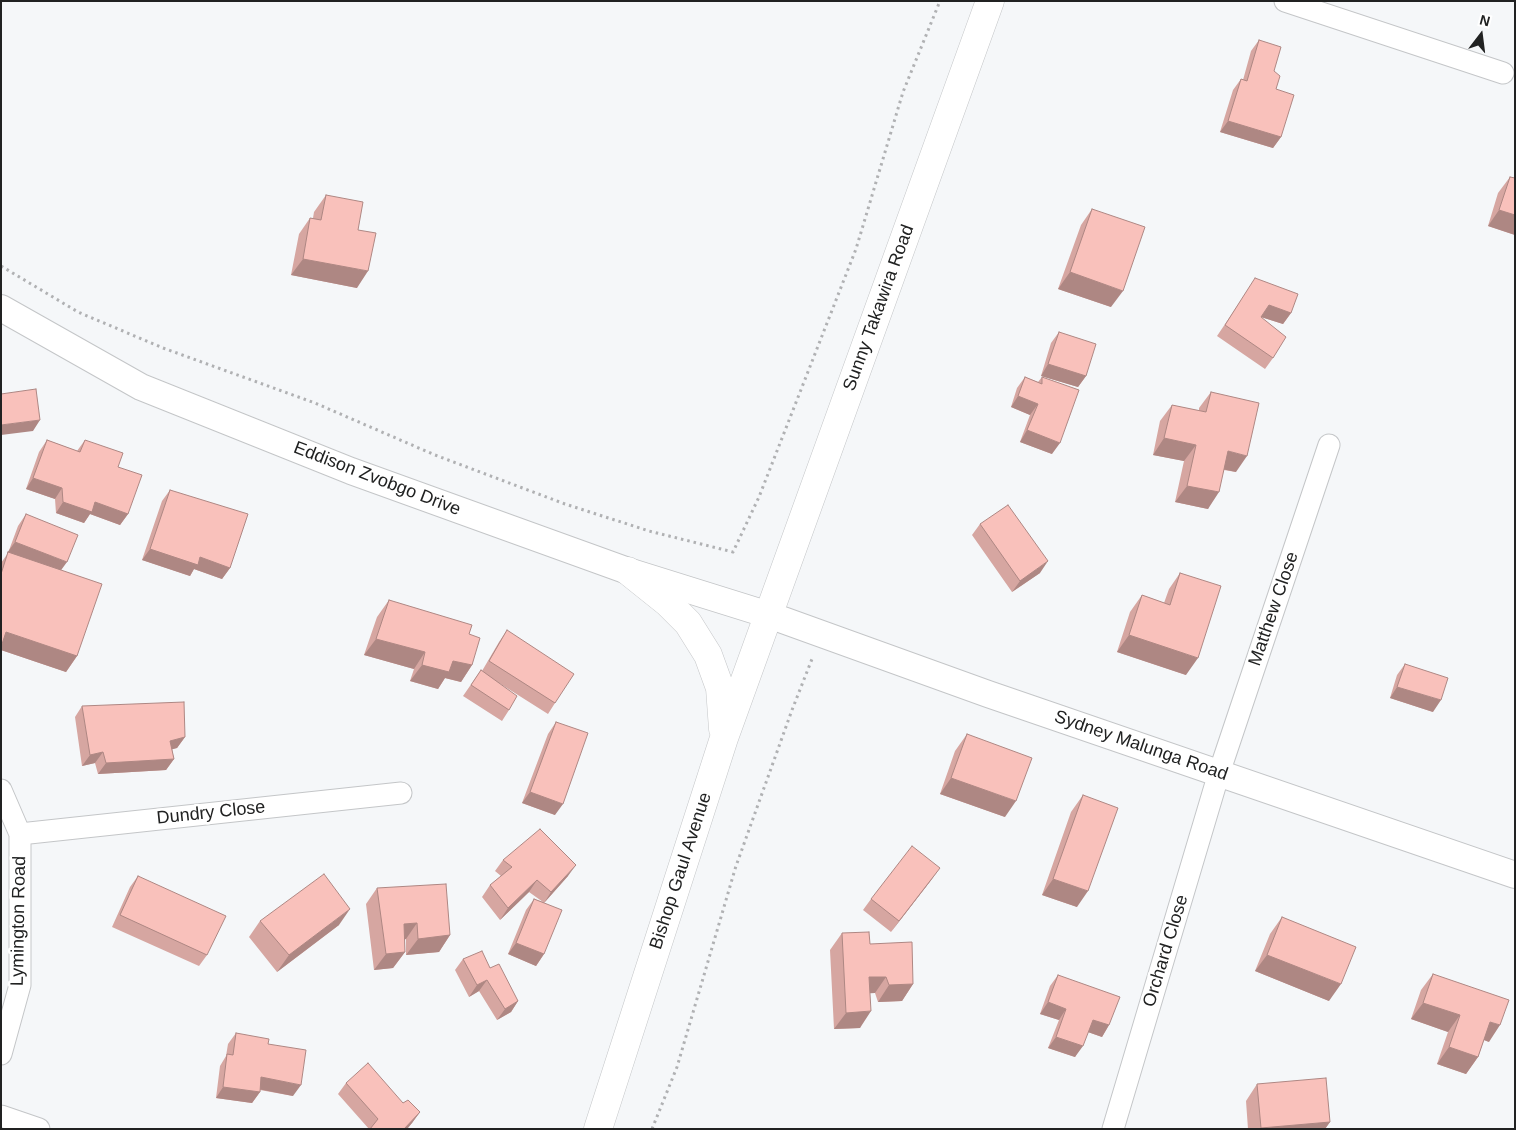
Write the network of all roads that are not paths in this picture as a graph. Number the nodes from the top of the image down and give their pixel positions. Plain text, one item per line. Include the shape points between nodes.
1 (990, 1) edge
2 (1285, 1) edge
3 (1503, 73) dead end
4 (1, 308) edge
5 (1329, 445) dead end
6 (628, 571) junction
7 (768, 615) junction
8 (724, 738) junction
9 (1219, 773) junction
10 (1, 790) edge
11 (401, 793) dead end
12 (20, 834) junction
13 (1515, 874) edge
14 (1, 1054) edge
15 (1, 1116) edge
16 (39, 1129) edge
17 (598, 1129) edge
18 (1113, 1129) edge

1 - 7 main road, Sunny Takawira Road
2 - 3 street
4 - 6 street, Eddison Zvobgo Drive via 141,386 351,471
5 - 9 street, Matthew Close
6 - 7 street, Eddison Zvobgo Drive
6 - 8 main road via 688,623 708,655 720,688
7 - 8 main road, Bishop Gaul Avenue
7 - 9 street, Sydney Malunga Road
8 - 17 main road, Bishop Gaul Avenue
9 - 13 street, Sydney Malunga Road
9 - 18 street, Orchard Close
10 - 12 street, Lymington Road
11 - 12 street, Dundry Close
12 - 14 street, Lymington Road via 20,985
15 - 16 street

